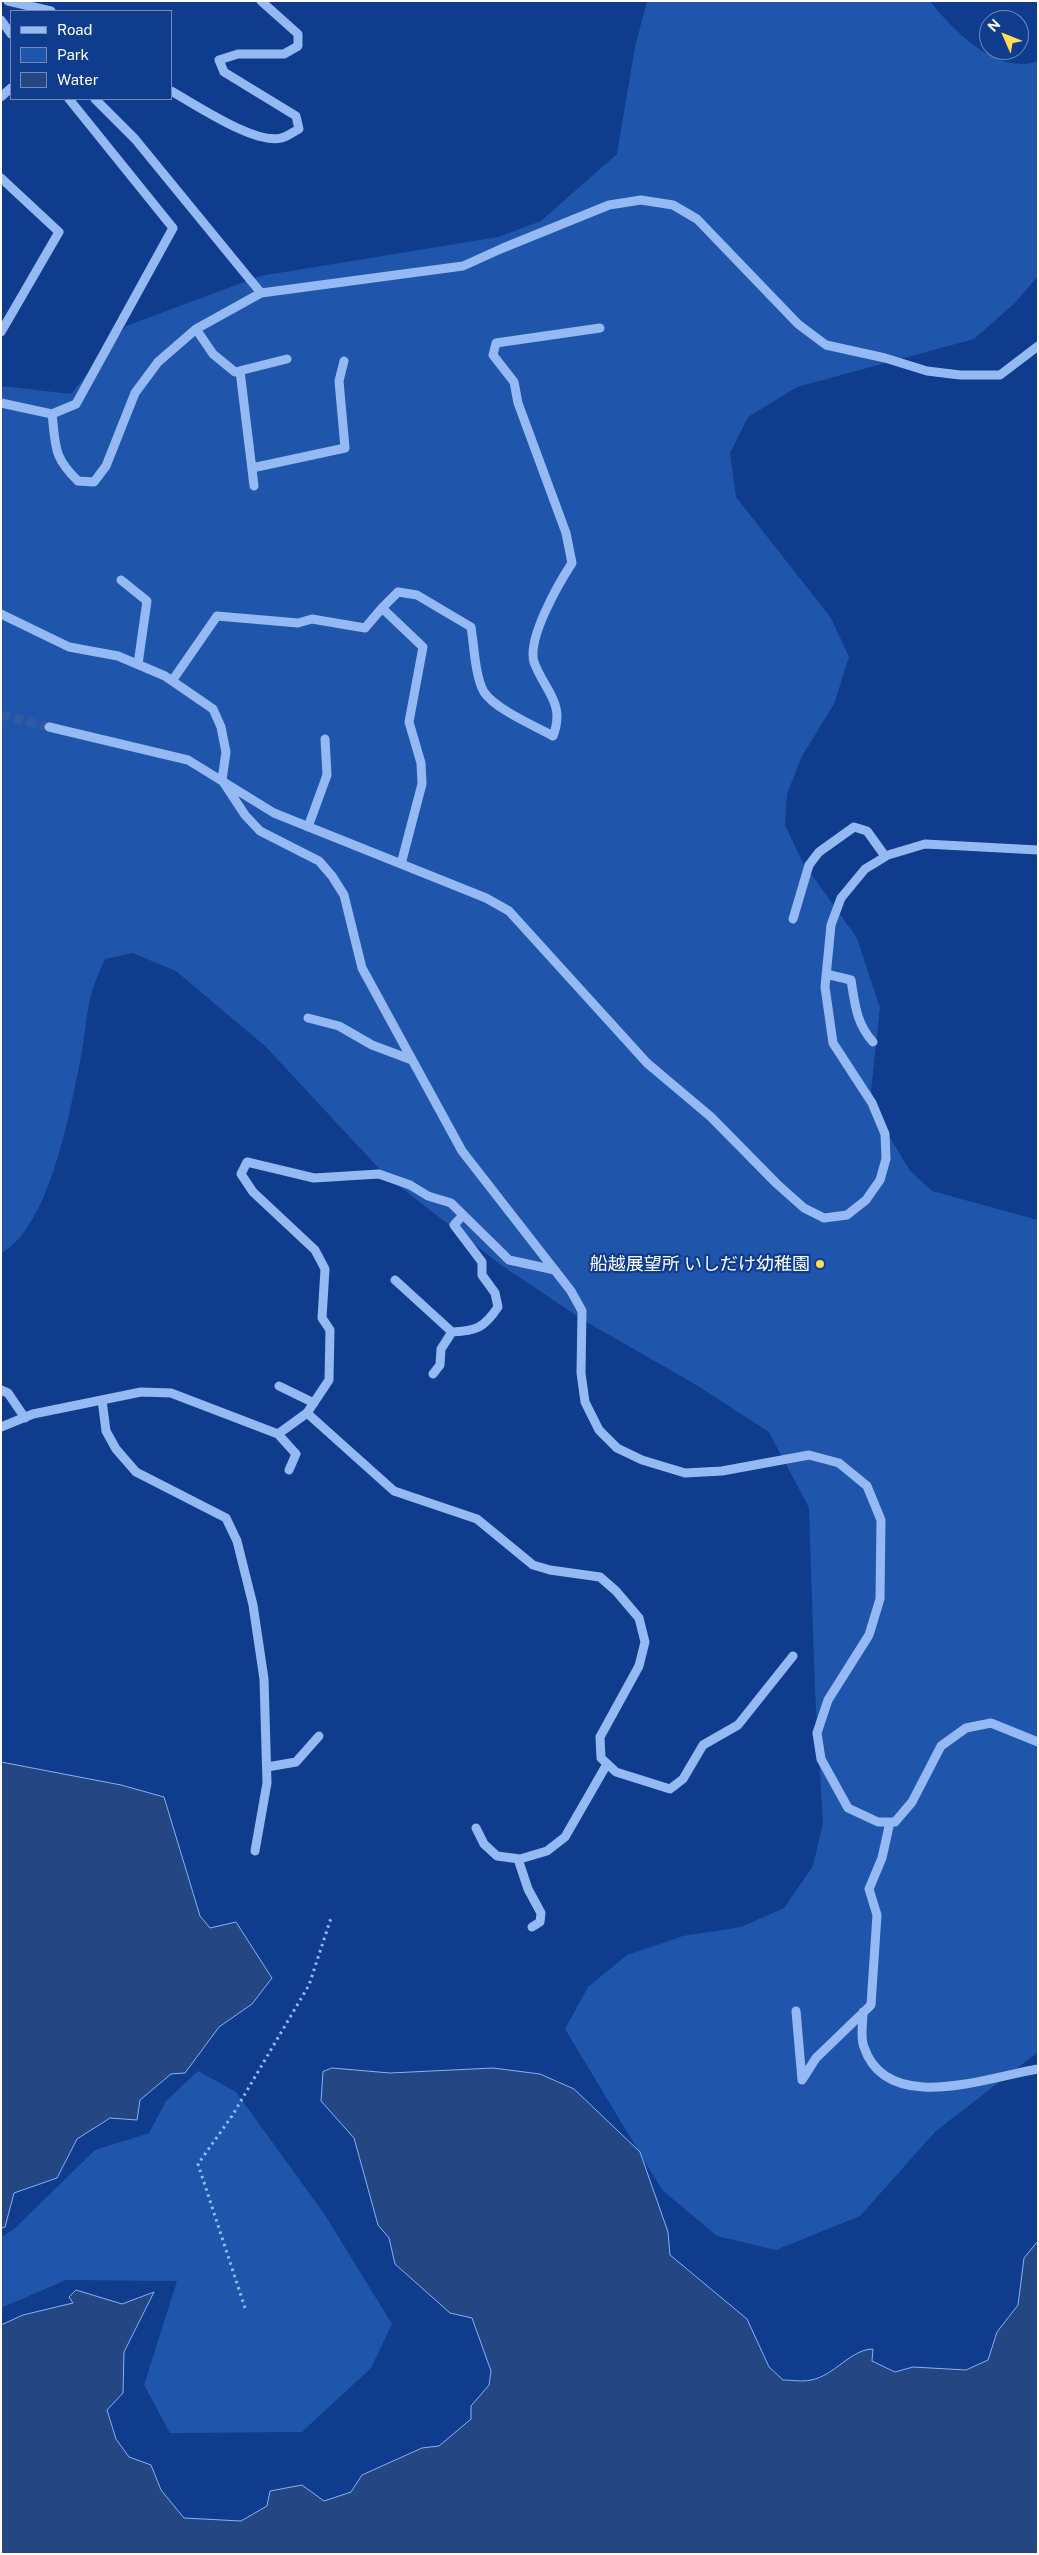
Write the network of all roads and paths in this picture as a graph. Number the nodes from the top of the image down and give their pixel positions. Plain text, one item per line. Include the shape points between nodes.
1 (8, 1) edge
2 (261, 1) edge
3 (47, 10) edge
4 (1, 20) edge
5 (10, 32) edge
6 (172, 92) edge
7 (69, 100) edge
8 (96, 100) edge
9 (1, 178) edge
10 (261, 293) junction
11 (600, 328) dead end
12 (196, 329) junction
13 (1, 332) edge
14 (1038, 346) edge
15 (287, 359) dead end
16 (344, 361) dead end
17 (240, 371) junction
18 (1, 403) edge
19 (52, 414) junction
20 (252, 468) junction
21 (254, 486) dead end
22 (120, 580) dead end
23 (382, 608) junction
24 (1, 614) edge
25 (138, 664) junction
26 (172, 681) junction
27 (49, 727) tunnel mouth
28 (325, 738) dead end
29 (222, 780) junction
30 (308, 826) junction
31 (1038, 850) edge
32 (885, 856) junction
33 (401, 864) junction
34 (793, 918) dead end
35 (826, 974) junction
36 (308, 1018) dead end
37 (873, 1042) dead end
38 (412, 1060) junction
39 (463, 1216) junction
40 (555, 1270) junction
41 (395, 1280) dead end
42 (452, 1332) junction
43 (433, 1374) dead end
44 (279, 1386) dead end
45 (1, 1390) edge
46 (102, 1400) junction
47 (314, 1403) junction
48 (307, 1413) junction
49 (24, 1418) junction
50 (1, 1427) edge
51 (278, 1434) junction
52 (289, 1470) dead end
53 (793, 1656) dead end
54 (318, 1736) dead end
55 (1038, 1742) edge
56 (607, 1764) junction
57 (267, 1767) junction
58 (890, 1822) junction
59 (476, 1828) dead end
60 (255, 1851) dead end
61 (518, 1859) junction
62 (331, 1918) dead end
63 (532, 1927) dead end
64 (796, 2011) dead end
65 (863, 2012) junction
66 (1038, 2069) edge
67 (245, 2308) dead end

1 - 3 street
2 - 6 street via 298,34 298,46 284,54 238,54 219,60 224,72 296,116 298,129 282,138 268,139 246,132
4 - 5 street
7 - 19 street via 173,228 76,404
8 - 10 street via 135,140
9 - 13 street via 58,232
10 - 12 street
10 - 14 street via 463,266 608,205 641,200 673,205 697,219 798,324 826,345 960,376 1000,375
11 - 23 street via 496,343 493,355 514,382 518,403 566,533 572,563 536,633 534,660 554,699 558,723 553,736 501,706 484,692 471,627 418,595 398,592
12 - 17 street via 212,354 235,372
12 - 19 street via 158,362 135,393 106,466 94,482 78,481 62,466
15 - 17 street
16 - 20 street via 339,381 345,448
17 - 20 street
18 - 19 street
20 - 21 street
22 - 25 street via 146,601
23 - 26 street via 365,628 312,619 298,623 217,616
23 - 33 street via 423,647 409,722 421,763 422,784
24 - 25 street via 69,647 118,656
25 - 26 street
26 - 29 street via 212,709 222,727 226,752
27 - 29 street via 188,760
28 - 30 street via 327,776
29 - 30 street via 274,813
29 - 38 street via 260,831 319,861 332,876 344,895 362,968
30 - 33 street
31 - 32 street via 925,844
32 - 34 street via 867,831 854,827 819,852 809,865
32 - 35 street via 865,869 841,898 830,925
33 - 35 street via 486,898 509,911 647,1063 711,1117 804,1208 824,1218 847,1215 866,1200 880,1180 886,1160 885,1134 872,1103 833,1043
35 - 37 street via 851,980 857,1018
36 - 38 street via 339,1026 372,1045
38 - 40 street via 462,1151
39 - 40 street via 509,1260
39 - 42 street via 454,1225 482,1262 482,1274 495,1293 498,1307 489,1320 473,1331
39 - 47 street via 451,1203 379,1174 314,1178 247,1162 241,1174 253,1192 315,1250 325,1269 322,1318 330,1330 329,1380
40 - 58 street via 582,1311 581,1373 585,1402 599,1430 618,1448 642,1460 685,1473 722,1471 809,1455 839,1463 867,1486 882,1520 880,1599 869,1636 828,1700 816,1733 821,1759 848,1808 878,1822
41 - 42 street
42 - 43 street via 441,1348 440,1365
44 - 47 street
45 - 49 street via 8,1393
46 - 49 street
46 - 51 street via 141,1392 171,1393
46 - 57 street via 106,1431 116,1449 136,1472 226,1518 237,1541 253,1605 264,1679
47 - 48 street
48 - 51 street
48 - 56 street via 394,1490 477,1519 533,1565 600,1577 639,1618 646,1642 639,1666 600,1737 601,1758
49 - 50 street
51 - 52 street via 296,1454
53 - 56 street via 738,1725 703,1745 684,1779 670,1789 616,1772
54 - 57 street via 296,1762
55 - 58 street via 990,1724 966,1728 941,1746 912,1802 896,1822
56 - 61 street via 564,1837 547,1851
57 - 60 street
58 - 65 street via 882,1858 870,1889 877,1915 877,1939 871,2005
59 - 61 street via 484,1844 497,1856
61 - 63 street via 528,1889 541,1913 540,1922
62 - 67 path via 309,1985 232,2116 198,2164
64 - 65 street via 802,2080 816,2058
65 - 66 street via 863,2046 875,2067 899,2084 951,2087

